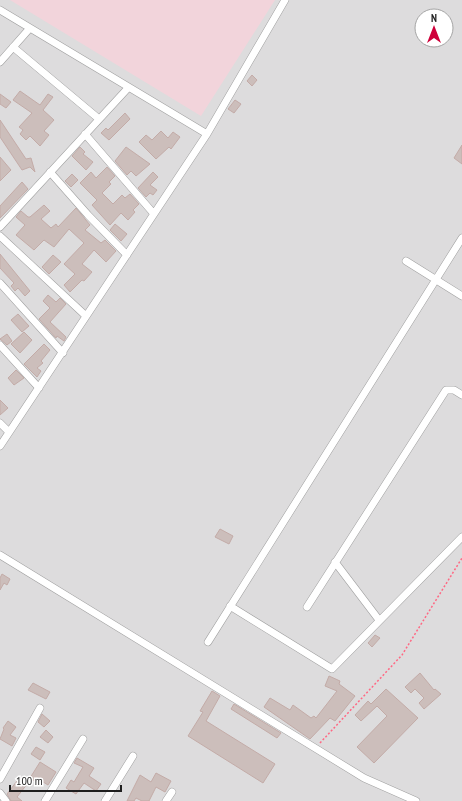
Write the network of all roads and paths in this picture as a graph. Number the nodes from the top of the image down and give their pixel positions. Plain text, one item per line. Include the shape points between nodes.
1 (285, 0) edge
2 (0, 10) edge
3 (30, 28) junction
4 (13, 47) junction
5 (0, 62) edge
6 (128, 88) junction
7 (99, 119) junction
8 (85, 134) junction
9 (207, 134) junction
10 (50, 172) junction
11 (154, 214) junction
12 (0, 227) edge
13 (0, 236) edge
14 (462, 238) edge
15 (127, 255) junction
16 (406, 261) dead end
17 (435, 279) junction
18 (0, 283) edge
19 (462, 296) edge
20 (86, 316) junction
21 (0, 345) edge
22 (63, 353) junction
23 (39, 388) junction
24 (462, 395) edge
25 (0, 423) edge
26 (9, 432) junction
27 (0, 446) edge
28 (462, 537) edge
29 (0, 555) edge
30 (462, 558) edge
31 (335, 562) junction
32 (230, 606) junction
33 (307, 606) dead end
34 (379, 620) junction
35 (208, 642) dead end
36 (40, 708) dead end
37 (83, 739) dead end
38 (315, 748) junction
39 (133, 756) dead end
40 (0, 779) edge
41 (172, 792) dead end
42 (0, 793) edge
43 (6, 801) edge
44 (45, 801) edge
45 (105, 801) edge
46 (166, 801) edge
47 (416, 801) edge

1 - 9 street
2 - 3 street
3 - 4 street
3 - 6 street
4 - 5 street
4 - 7 street
6 - 7 street
6 - 9 street
7 - 8 street
8 - 10 street
8 - 11 street
9 - 11 street
10 - 12 street
10 - 15 street
11 - 15 street
13 - 20 street
14 - 17 street
15 - 20 street
16 - 17 street
17 - 19 street
17 - 32 street
18 - 22 street
20 - 22 street
21 - 23 street
22 - 23 street
23 - 26 street
24 - 31 street via 454,390 446,390
25 - 26 street
26 - 27 street
28 - 34 street
29 - 38 street
30 - 38 path via 402,655
31 - 33 street
31 - 34 street
32 - 34 street via 332,669
32 - 35 street
36 - 40 street
37 - 44 street
38 - 47 street via 364,778
39 - 45 street
41 - 46 street
42 - 43 street

